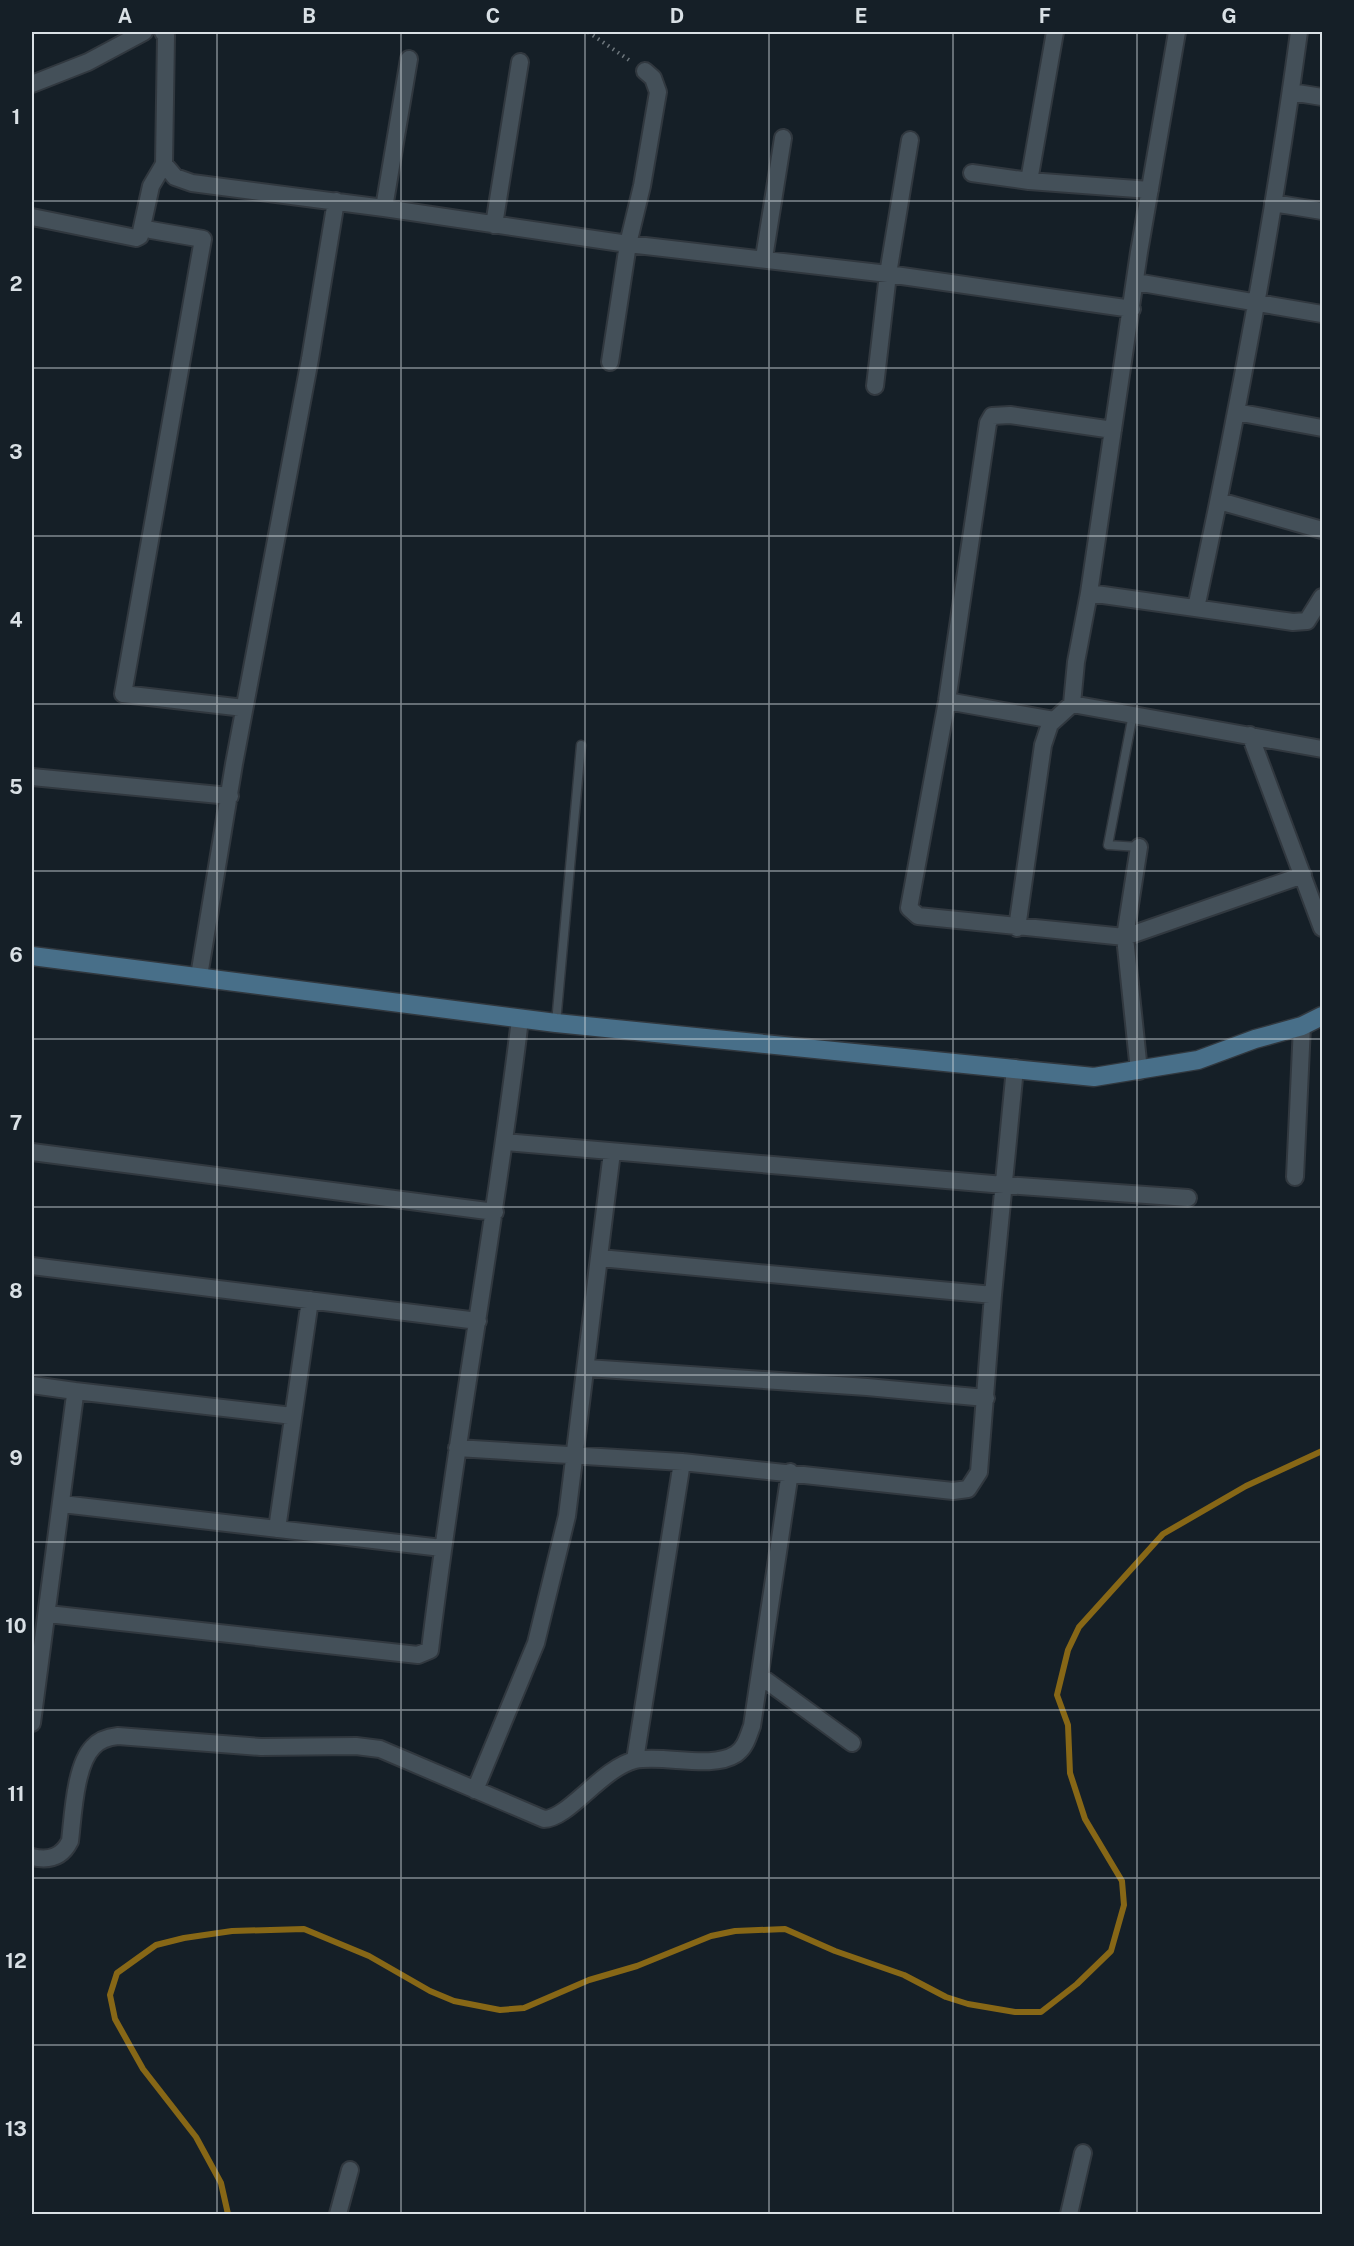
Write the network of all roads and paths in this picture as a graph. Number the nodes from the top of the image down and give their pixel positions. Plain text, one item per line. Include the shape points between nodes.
1 (144, 32) edge
2 (164, 32) edge
3 (588, 32) edge
4 (1055, 32) edge
5 (1177, 32) edge
6 (1299, 32) edge
7 (409, 59) dead end
8 (520, 62) dead end
9 (645, 71) joint
10 (32, 84) edge
11 (1291, 92) junction
12 (1323, 97) edge
13 (783, 138) dead end
14 (910, 140) dead end
15 (164, 164) junction
16 (972, 173) dead end
17 (1029, 181) junction
18 (1150, 190) junction
19 (336, 201) junction
20 (1273, 203) junction
21 (384, 208) junction
22 (1323, 211) edge
23 (32, 217) edge
24 (495, 225) junction
25 (151, 230) dead end
26 (628, 244) junction
27 (764, 258) junction
28 (888, 274) junction
29 (1136, 282) junction
30 (1255, 302) junction
31 (1132, 309) junction
32 (1323, 314) edge
33 (610, 362) dead end
34 (875, 386) dead end
35 (1236, 412) junction
36 (1323, 428) edge
37 (1113, 430) junction
38 (1219, 501) junction
39 (1323, 530) edge
40 (1089, 593) junction
41 (1321, 604) edge
42 (1196, 608) junction
43 (947, 701) junction
44 (1072, 704) junction
45 (244, 708) junction
46 (1133, 713) junction
47 (1054, 720) junction
48 (1250, 735) junction
49 (581, 745) dead end
50 (1323, 749) edge
51 (32, 777) edge
52 (230, 796) junction
53 (1140, 847) joint
54 (1303, 875) junction
55 (1017, 928) junction
56 (1323, 928) edge
57 (1125, 937) junction
58 (32, 956) edge
59 (199, 976) junction
60 (1323, 1016) edge
61 (520, 1019) junction
62 (556, 1023) junction
63 (1302, 1026) junction
64 (1015, 1068) junction
65 (1140, 1071) junction
66 (506, 1142) junction
67 (32, 1152) edge
68 (612, 1152) junction
69 (1295, 1177) dead end
70 (1004, 1185) junction
71 (1188, 1198) dead end
72 (495, 1212) junction
73 (600, 1258) junction
74 (32, 1266) edge
75 (993, 1295) junction
76 (310, 1300) junction
77 (478, 1321) junction
78 (587, 1368) junction
79 (32, 1385) edge
80 (75, 1391) junction
81 (986, 1398) junction
82 (293, 1416) junction
83 (457, 1448) junction
84 (575, 1456) junction
85 (682, 1462) junction
86 (790, 1472) junction
87 (62, 1504) junction
88 (277, 1529) junction
89 (442, 1548) junction
90 (48, 1614) junction
91 (760, 1676) junction
92 (32, 1723) edge
93 (852, 1743) dead end
94 (635, 1760) junction
95 (475, 1790) junction
96 (32, 1857) edge
97 (1083, 2152) dead end
98 (350, 2170) dead end
99 (338, 2214) edge
100 (1069, 2214) edge

1 - 10 street via 88,62
2 - 15 street
3 - 9 path
4 - 17 street
5 - 18 street
6 - 11 street
7 - 21 street
8 - 24 street
9 - 26 street via 653,78 658,92
11 - 12 street
11 - 20 street
13 - 27 street
14 - 28 street
15 - 19 street via 175,177 192,183
15 - 23 street via 151,186 140,236 136,238
16 - 17 street
17 - 18 street
18 - 29 street
19 - 21 street
19 - 45 street
20 - 22 street
20 - 30 street
21 - 24 street
24 - 26 street
25 - 45 street via 203,239 123,694
26 - 27 street
26 - 33 street
27 - 28 street
28 - 31 street
28 - 34 street
29 - 30 street
29 - 31 street
30 - 32 street
30 - 35 street
31 - 37 street
35 - 36 street
35 - 38 street
37 - 40 street
37 - 43 street via 1010,415 992,416 985,440
38 - 39 street
38 - 42 street
40 - 42 street
40 - 44 street
41 - 42 street via 1307,621 1293,622
43 - 47 street
43 - 55 street via 909,908 918,916
44 - 46 street
44 - 47 street
45 - 52 street
46 - 48 street
46 - 53 lane via 1108,845
47 - 55 street via 1043,745
48 - 50 street
48 - 54 street
49 - 62 lane
51 - 52 street
52 - 59 street
53 - 57 street
54 - 56 street
54 - 57 street
55 - 57 street
57 - 65 street
58 - 59 main road
59 - 61 main road
60 - 63 main road
61 - 62 main road
61 - 66 street
62 - 64 main road
63 - 65 main road via 1198,1060
63 - 69 street
64 - 65 main road via 1094,1077
64 - 70 street
66 - 68 street
66 - 72 street
67 - 72 street
68 - 70 street
68 - 73 street
70 - 71 street
70 - 75 street
72 - 77 street
73 - 75 street
73 - 78 street
74 - 76 street
75 - 81 street
76 - 77 street
76 - 82 street
77 - 83 street
78 - 81 street
78 - 84 street
79 - 80 street
80 - 82 street
80 - 87 street
81 - 86 street via 980,1472 968,1489 953,1491
82 - 88 street
83 - 84 street
83 - 89 street
84 - 85 street
84 - 95 street via 567,1516 536,1643
85 - 86 street
85 - 94 street
86 - 91 street
87 - 88 street
87 - 90 street
88 - 89 street
89 - 90 street via 430,1650 421,1655
90 - 92 street
91 - 93 street
91 - 94 street via 752,1726 737,1754 721,1759
94 - 95 street via 603,1778 552,1819 535,1816
95 - 96 street via 380,1749 211,1744 118,1736 105,1738 85,1759 66,1850 55,1858
97 - 100 street
98 - 99 street

